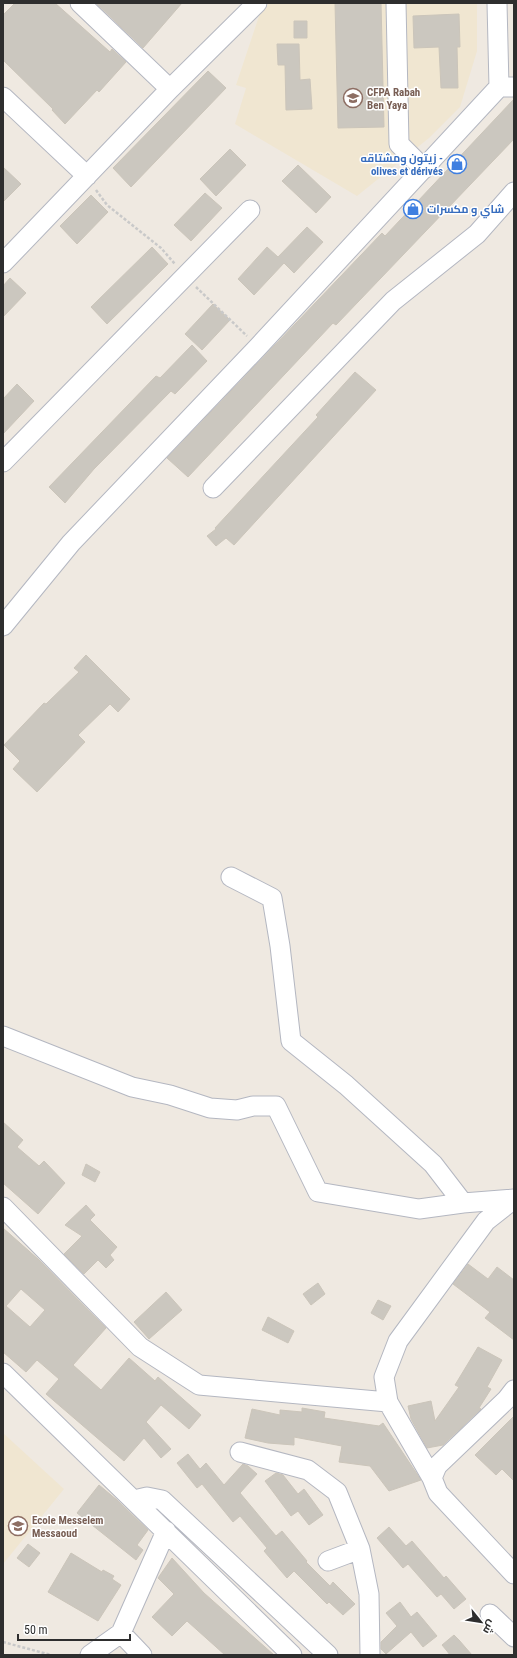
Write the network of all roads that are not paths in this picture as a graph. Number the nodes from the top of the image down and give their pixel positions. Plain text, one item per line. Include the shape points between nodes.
1 (80, 3) edge
2 (257, 3) edge
3 (396, 3) edge
4 (497, 3) edge
5 (506, 87) edge
6 (170, 90) junction
7 (6, 106) edge
8 (424, 169) junction
9 (87, 176) junction
10 (514, 192) edge
11 (250, 210) dead end
12 (3, 262) edge
13 (3, 462) edge
14 (213, 488) dead end
15 (3, 626) edge
16 (231, 877) dead end
17 (3, 1036) edge
18 (514, 1199) edge
19 (463, 1203) junction
20 (3, 1206) edge
21 (3, 1374) edge
22 (512, 1398) edge
23 (388, 1402) junction
24 (240, 1452) dead end
25 (432, 1478) junction
26 (134, 1500) junction
27 (166, 1531) junction
28 (360, 1549) junction
29 (328, 1561) dead end
30 (514, 1574) edge
31 (490, 1614) dead end
32 (121, 1633) junction
33 (514, 1637) edge
34 (90, 1655) edge
35 (142, 1655) edge
36 (292, 1655) edge
37 (328, 1655) edge
38 (370, 1655) edge

1 - 6 street
2 - 6 street
3 - 8 street via 399,144
4 - 5 street
5 - 8 street
6 - 9 street
7 - 9 street
8 - 15 street via 71,543
9 - 12 street
10 - 14 street via 477,234 393,301
11 - 13 street
16 - 19 street via 272,898 290,1041 346,1085 433,1164
17 - 19 street via 132,1087 170,1095 210,1108 237,1110 253,1106 276,1106 318,1192 419,1209
18 - 19 street
18 - 23 street via 486,1221 398,1341 384,1377
20 - 23 street via 140,1347 199,1385
21 - 26 street
22 - 25 street via 437,1466
23 - 25 street
24 - 28 street via 308,1470 337,1492
25 - 30 street via 438,1493
26 - 27 street
26 - 37 street via 147,1497 162,1500
27 - 32 street
27 - 36 street
28 - 29 street
28 - 38 street via 369,1594
31 - 33 street
32 - 34 street
32 - 35 street

